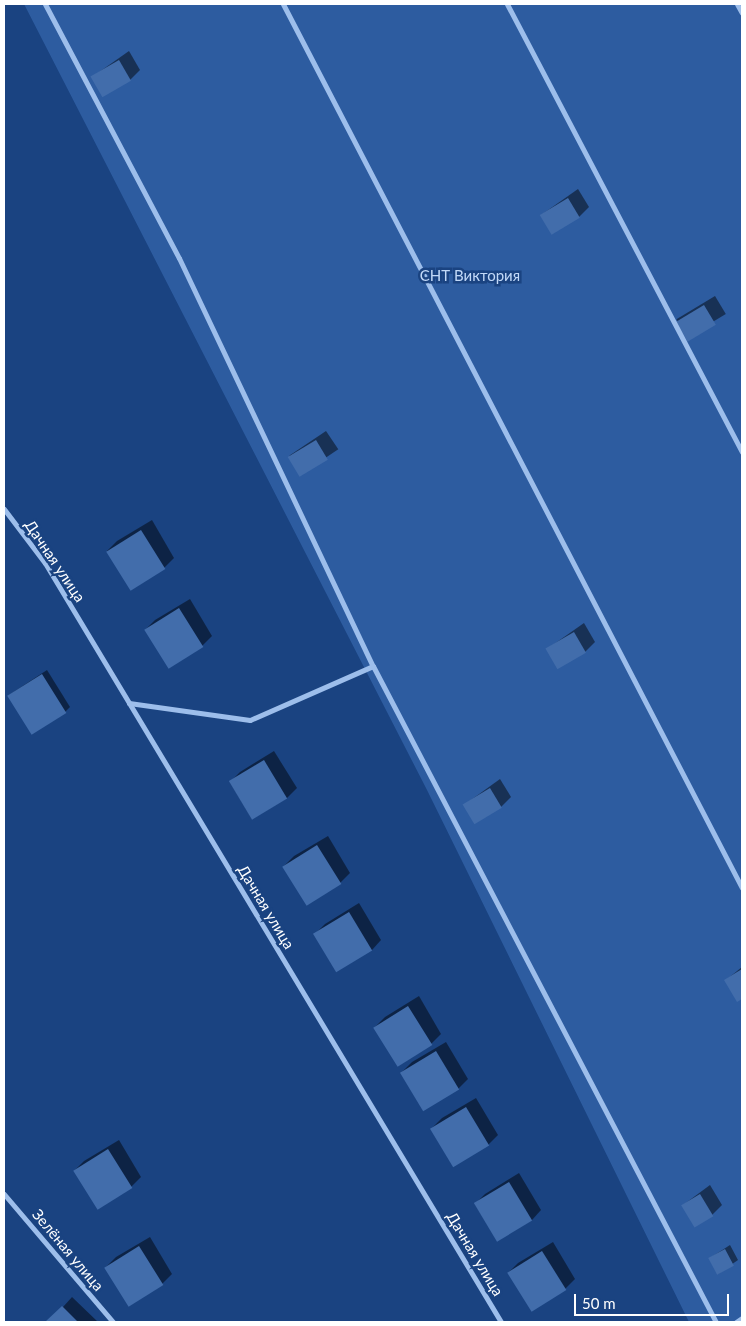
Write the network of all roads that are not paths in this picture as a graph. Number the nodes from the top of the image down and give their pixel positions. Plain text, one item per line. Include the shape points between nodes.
1 (45, 4) edge
2 (283, 4) edge
3 (508, 4) edge
4 (737, 4) edge
5 (742, 13) edge
6 (742, 452) edge
7 (4, 508) edge
8 (373, 666) junction
9 (130, 704) junction
10 (742, 888) edge
11 (4, 1194) edge
12 (742, 1318) edge
13 (112, 1322) edge
14 (501, 1322) edge
15 (716, 1322) edge
16 (736, 1322) edge

1 - 8 street via 179,258
2 - 10 street
3 - 6 street
4 - 5 street
7 - 9 street, Дачная улица via 45,563
8 - 9 street via 250,720
8 - 15 street
9 - 14 street, Дачная улица
11 - 13 street, Зелёная улица
12 - 16 street

